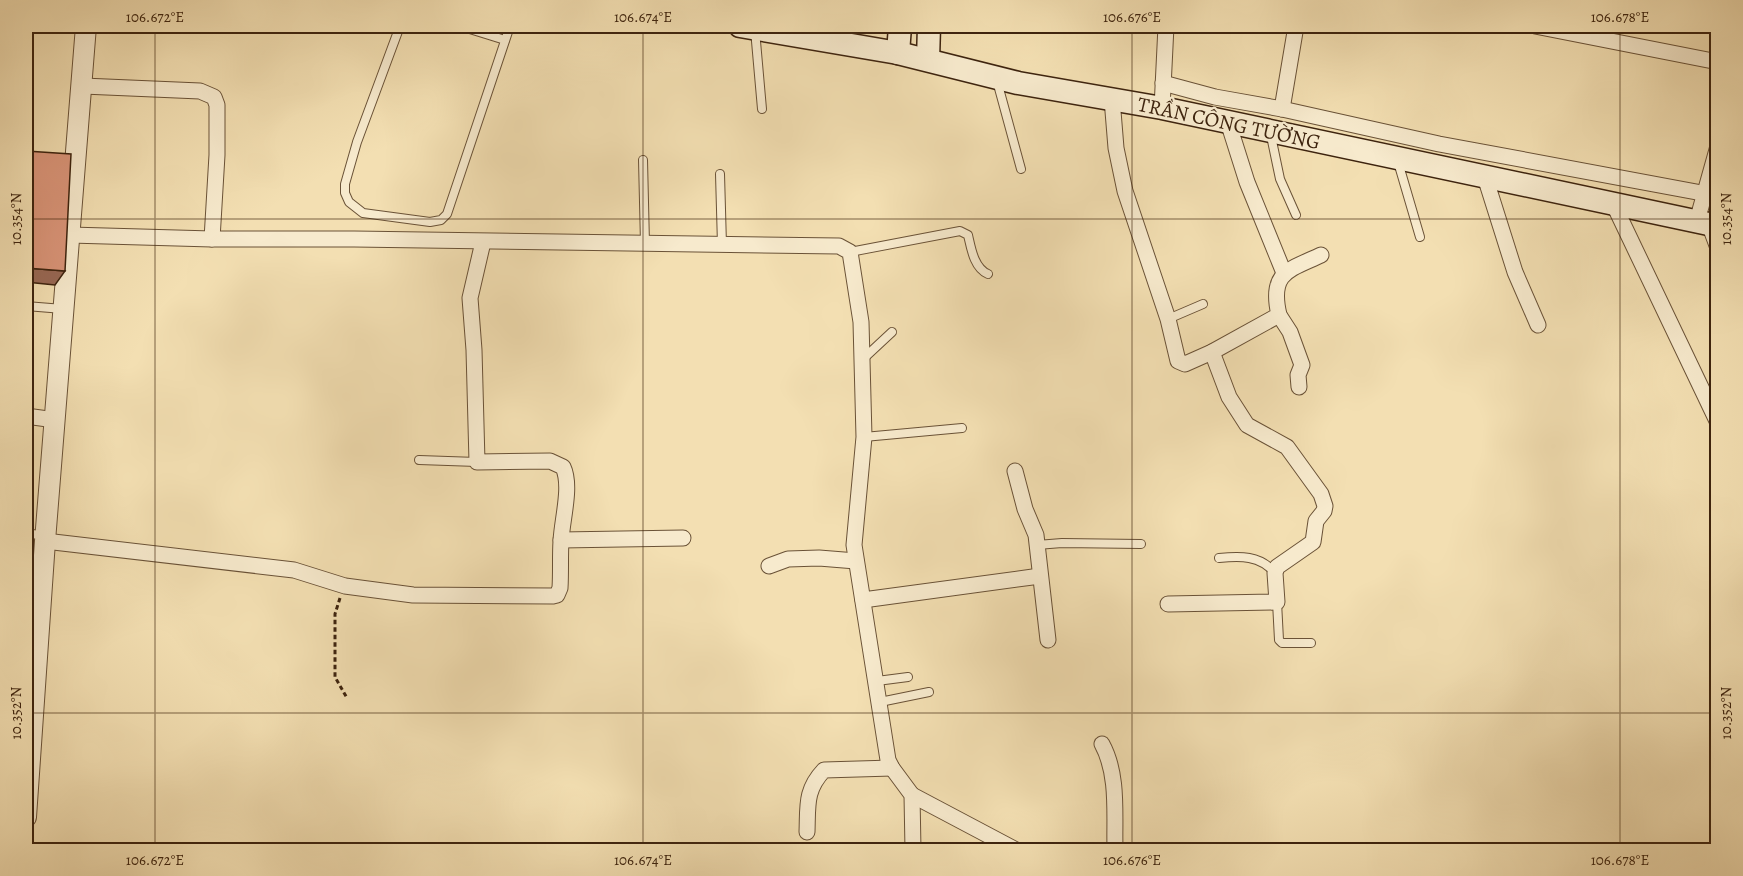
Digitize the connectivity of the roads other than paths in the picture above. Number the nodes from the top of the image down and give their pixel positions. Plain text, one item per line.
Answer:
1 (86, 26) edge
2 (400, 26) edge
3 (460, 26) edge
4 (510, 26) edge
5 (900, 26) edge
6 (929, 26) edge
7 (1166, 26) edge
8 (1296, 26) edge
9 (1535, 26) edge
10 (748, 27) edge
11 (786, 30) edge
12 (1594, 32) edge
13 (505, 40) junction
14 (898, 53) junction
15 (928, 60) junction
16 (1718, 62) edge
17 (996, 77) junction
18 (1163, 83) junction
19 (83, 86) junction
20 (1112, 99) junction
21 (1162, 108) junction
22 (762, 109) dead end
23 (1282, 109) junction
24 (1228, 122) junction
25 (1271, 131) junction
26 (1718, 146) edge
27 (56, 158) edge
28 (1397, 158) junction
29 (77, 159) junction
30 (643, 160) dead end
31 (1021, 169) dead end
32 (720, 174) dead end
33 (1485, 177) junction
34 (1712, 194) edge
35 (1613, 203) junction
36 (1296, 215) dead end
37 (68, 222) junction
38 (1708, 224) edge
39 (1420, 237) dead end
40 (212, 239) junction
41 (483, 242) junction
42 (645, 244) junction
43 (722, 245) junction
44 (1718, 248) edge
45 (850, 252) junction
46 (1321, 255) dead end
47 (1284, 273) junction
48 (988, 274) dead end
49 (1203, 304) dead end
50 (26, 306) edge
51 (64, 309) junction
52 (1279, 315) junction
53 (1168, 319) junction
54 (1538, 325) dead end
55 (892, 332) dead end
56 (1212, 352) junction
57 (862, 360) junction
58 (1299, 387) dead end
59 (26, 416) edge
60 (55, 420) junction
61 (1718, 423) edge
62 (962, 428) dead end
63 (864, 437) junction
64 (419, 460) dead end
65 (477, 462) junction
66 (1015, 471) dead end
67 (26, 533) edge
68 (683, 538) dead end
69 (45, 539) junction
70 (561, 540) junction
71 (1141, 544) dead end
72 (1037, 545) junction
73 (1219, 558) dead end
74 (856, 561) junction
75 (769, 566) dead end
76 (1275, 573) junction
77 (1040, 576) junction
78 (863, 600) junction
79 (1277, 602) junction
80 (1168, 604) dead end
81 (1048, 640) dead end
82 (1311, 643) dead end
83 (908, 677) dead end
84 (877, 681) junction
85 (929, 692) dead end
86 (880, 702) junction
87 (1102, 744) dead end
88 (892, 768) junction
89 (27, 775) edge
90 (912, 795) junction
91 (26, 817) edge
92 (807, 832) dead end
93 (1115, 847) edge
94 (913, 850) edge
95 (1016, 850) edge
96 (1101, 850) edge

1 - 19 street
2 - 13 lane
3 - 13 lane
4 - 13 lane
5 - 14 main road
6 - 15 main road
7 - 18 street
8 - 23 street
9 - 12 street
10 - 11 main road, TRẦN CÔNG TƯỜNG
10 - 22 lane
11 - 14 main road, TRẦN CÔNG TƯỜNG
12 - 16 street
14 - 15 main road, TRẦN CÔNG TƯỜNG
15 - 17 main road, TRẦN CÔNG TƯỜNG
17 - 20 main road, TRẦN CÔNG TƯỜNG
17 - 31 lane
18 - 21 street
18 - 23 street, TRẦN CÔNG TƯỜNG
19 - 29 street
19 - 40 street
20 - 21 main road, TRẦN CÔNG TƯỜNG
20 - 53 street
21 - 24 main road, TRẦN CÔNG TƯỜNG
23 - 34 street, TRẦN CÔNG TƯỜNG
24 - 25 main road, TRẦN CÔNG TƯỜNG
24 - 47 street
25 - 28 main road, TRẦN CÔNG TƯỜNG
25 - 36 lane
26 - 34 street
27 - 29 street
28 - 33 main road, TRẦN CÔNG TƯỜNG
28 - 39 lane
29 - 37 street
30 - 42 lane
32 - 43 lane
33 - 35 main road, TRẦN CÔNG TƯỜNG
33 - 54 street
34 - 38 street
35 - 38 main road, TRẦN CÔNG TƯỜNG
35 - 61 street
37 - 40 street
37 - 51 street
38 - 44 street
40 - 41 street
41 - 42 street
41 - 65 street
42 - 43 street
43 - 45 street
45 - 48 lane
45 - 57 street
46 - 47 street
47 - 52 street
49 - 53 lane
50 - 51 lane
51 - 60 street
52 - 56 street
52 - 58 street
53 - 56 street
55 - 57 lane
56 - 76 street
57 - 63 street
59 - 60 street
60 - 69 street
62 - 63 lane
63 - 74 street
64 - 65 lane
65 - 70 street
66 - 72 street
67 - 69 lane
68 - 70 street
69 - 70 street
69 - 89 street
71 - 72 lane
72 - 77 street
73 - 76 lane
74 - 75 street
74 - 78 street
76 - 79 street
77 - 78 street
77 - 81 street
78 - 84 street
79 - 80 street
79 - 82 lane
83 - 84 lane
84 - 86 street
85 - 86 lane
86 - 88 street
87 - 93 street
88 - 90 street
88 - 92 street
89 - 91 street
90 - 94 street
90 - 95 street
93 - 96 street

